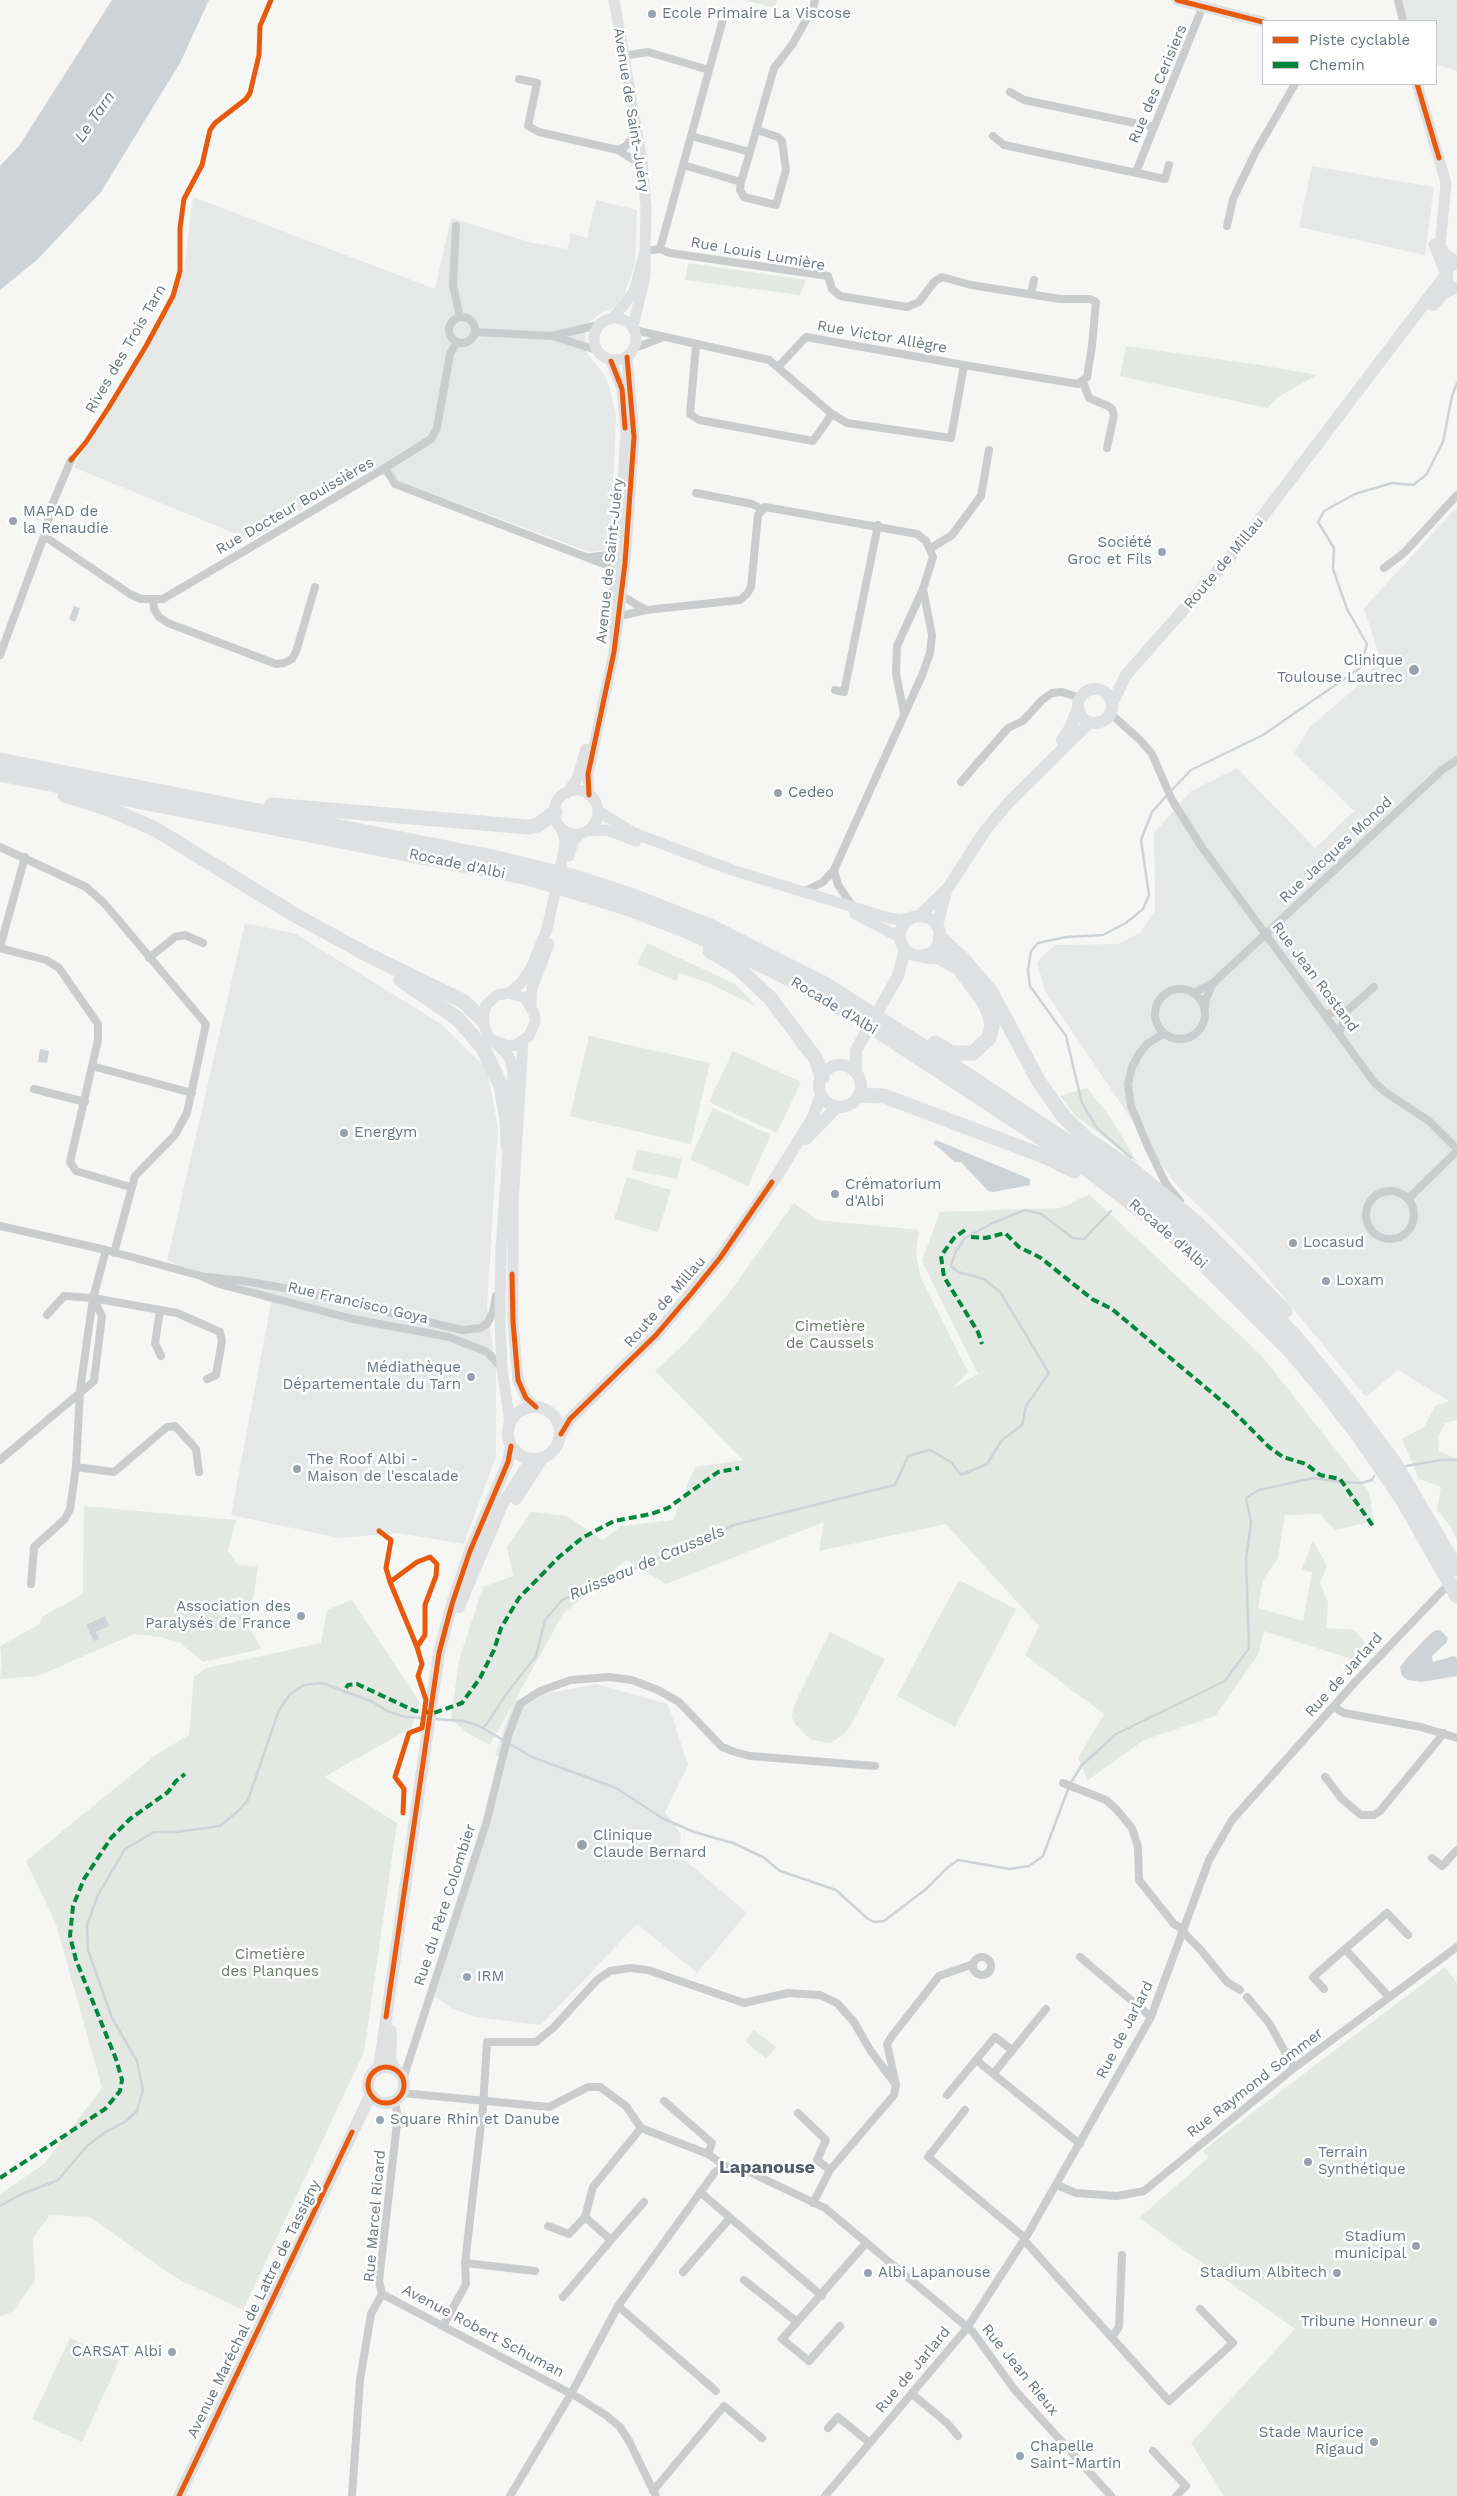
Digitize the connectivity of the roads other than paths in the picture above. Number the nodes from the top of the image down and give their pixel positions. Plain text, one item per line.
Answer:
1 (614, 0) edge
2 (815, 0) edge
3 (1177, 0) edge
4 (1398, 0) edge
5 (1203, 6) junction
6 (737, 16) dead end
7 (1403, 20) edge
8 (1262, 22) edge
9 (623, 56) junction
10 (709, 70) junction
11 (519, 79) dead end
12 (1294, 85) edge
13 (1417, 85) edge
14 (1010, 92) dead end
15 (1154, 127) junction
16 (757, 130) junction
17 (691, 136) junction
18 (994, 136) dead end
19 (638, 137) junction
20 (618, 150) junction
21 (750, 152) junction
22 (1439, 158) junction
23 (642, 161) junction
24 (683, 165) junction
25 (1169, 165) dead end
26 (1136, 172) junction
27 (741, 182) junction
28 (456, 226) dead end
29 (1227, 226) dead end
30 (660, 249) junction
31 (645, 251) junction
32 (1456, 261) edge
33 (1445, 274) junction
34 (1034, 280) dead end
35 (1455, 288) edge
36 (1031, 294) junction
37 (460, 317) junction
38 (613, 318) junction
39 (598, 325) junction
40 (633, 329) junction
41 (475, 332) junction
42 (552, 336) junction
43 (661, 338) junction
44 (456, 342) junction
45 (696, 346) junction
46 (596, 350) junction
47 (631, 353) junction
48 (611, 361) junction
49 (964, 365) junction
50 (778, 368) junction
51 (1083, 382) junction
52 (832, 414) junction
53 (1318, 446) junction
54 (1107, 448) dead end
55 (989, 450) dead end
56 (71, 460) dead end
57 (385, 468) junction
58 (696, 493) dead end
59 (1457, 496) edge
60 (762, 509) junction
61 (878, 525) junction
62 (44, 536) junction
63 (930, 548) junction
64 (618, 554) junction
65 (588, 557) junction
66 (617, 568) junction
67 (1384, 568) dead end
68 (315, 587) dead end
69 (923, 589) junction
70 (622, 596) junction
71 (153, 601) junction
72 (646, 610) junction
73 (620, 616) junction
74 (0, 655) edge
75 (1126, 675) junction
76 (1095, 689) junction
77 (834, 690) dead end
78 (1079, 703) junction
79 (1111, 708) junction
80 (904, 713) junction
81 (1090, 722) junction
82 (0, 760) edge
83 (1457, 760) edge
84 (1046, 763) junction
85 (0, 774) edge
86 (17, 777) junction
87 (961, 782) dead end
88 (567, 793) junction
89 (589, 795) junction
90 (220, 804) junction
91 (598, 811) junction
92 (555, 812) junction
93 (561, 828) junction
94 (583, 833) junction
95 (0, 847) edge
96 (567, 852) junction
97 (25, 857) junction
98 (834, 870) junction
99 (948, 888) junction
100 (805, 891) junction
101 (854, 907) junction
102 (627, 908) junction
103 (554, 912) junction
104 (293, 914) junction
105 (916, 916) junction
106 (938, 932) junction
107 (1266, 934) junction
108 (899, 937) junction
109 (203, 943) dead end
110 (0, 948) edge
111 (905, 950) junction
112 (922, 956) junction
113 (149, 958) junction
114 (898, 976) junction
115 (1213, 983) junction
116 (1374, 987) dead end
117 (510, 993) junction
118 (1193, 993) junction
119 (531, 1004) junction
120 (1205, 1010) junction
121 (1348, 1010) junction
122 (1325, 1014) junction
123 (482, 1019) junction
124 (886, 1022) junction
125 (1339, 1032) junction
126 (1164, 1033) junction
127 (492, 1040) junction
128 (523, 1041) junction
129 (857, 1048) junction
130 (840, 1065) junction
131 (92, 1066) junction
132 (856, 1072) junction
133 (822, 1077) junction
134 (34, 1089) dead end
135 (192, 1093) junction
136 (821, 1095) junction
137 (860, 1095) junction
138 (84, 1102) junction
139 (837, 1107) junction
140 (508, 1145) junction
141 (1457, 1150) edge
142 (776, 1177) junction
143 (130, 1187) junction
144 (1408, 1199) junction
145 (1130, 1201) junction
146 (1196, 1222) junction
147 (0, 1226) edge
148 (501, 1249) junction
149 (110, 1252) junction
150 (200, 1276) junction
151 (94, 1298) junction
152 (160, 1310) junction
153 (48, 1315) dead end
154 (666, 1322) junction
155 (161, 1356) dead end
156 (502, 1368) junction
157 (208, 1379) dead end
158 (80, 1391) junction
159 (536, 1407) junction
160 (554, 1415) junction
161 (510, 1423) junction
162 (561, 1434) junction
163 (511, 1446) junction
164 (0, 1460) edge
165 (536, 1460) junction
166 (1394, 1462) junction
167 (76, 1467) junction
168 (199, 1472) dead end
169 (1452, 1582) edge
170 (31, 1584) dead end
171 (432, 1701) junction
172 (1334, 1707) junction
173 (1444, 1733) junction
174 (1457, 1738) edge
175 (876, 1766) dead end
176 (1326, 1777) dead end
177 (1063, 1783) dead end
178 (1457, 1850) edge
179 (1432, 1858) dead end
180 (1183, 1931) junction
181 (1408, 1935) dead end
182 (1457, 1947) edge
183 (1345, 1949) junction
184 (1080, 1957) dead end
185 (396, 1961) junction
186 (973, 1964) dead end
187 (1324, 1989) dead end
188 (1240, 1990) dead end
189 (1247, 1997) dead end
190 (1389, 1997) junction
191 (1046, 2008) dead end
192 (1151, 2017) junction
193 (1012, 2050) junction
194 (976, 2060) junction
195 (379, 2068) junction
196 (1294, 2068) junction
197 (398, 2073) junction
198 (993, 2074) junction
199 (896, 2085) junction
200 (947, 2095) dead end
201 (387, 2098) junction
202 (664, 2101) dead end
203 (482, 2102) junction
204 (965, 2110) dead end
205 (798, 2113) dead end
206 (642, 2128) junction
207 (1080, 2144) junction
208 (708, 2154) junction
209 (724, 2166) junction
210 (830, 2170) junction
211 (1057, 2185) junction
212 (700, 2192) junction
213 (644, 2202) dead end
214 (812, 2203) junction
215 (585, 2217) junction
216 (730, 2218) junction
217 (548, 2226) dead end
218 (1024, 2239) junction
219 (611, 2240) junction
220 (866, 2243) junction
221 (1122, 2255) dead end
222 (465, 2263) junction
223 (535, 2271) dead end
224 (683, 2272) dead end
225 (744, 2280) dead end
226 (382, 2294) junction
227 (822, 2296) junction
228 (563, 2298) dead end
229 (618, 2306) junction
230 (1200, 2309) dead end
231 (797, 2322) junction
232 (443, 2326) junction
233 (840, 2326) dead end
234 (967, 2328) junction
235 (1112, 2337) junction
236 (716, 2391) dead end
237 (571, 2394) junction
238 (912, 2394) junction
239 (828, 2428) dead end
240 (958, 2436) dead end
241 (762, 2438) dead end
242 (870, 2444) junction
243 (1153, 2451) dead end
244 (654, 2493) edge
245 (178, 2496) edge
246 (352, 2496) edge
247 (510, 2496) edge
248 (825, 2496) edge
249 (1111, 2496) edge
250 (1176, 2496) edge

1 - 9 main road, Avenue de Saint-Juéry
2 - 16 street
3 - 5 main road
4 - 7 street
5 - 8 main road
5 - 15 street, Rue des Cerisiers
6 - 10 street
9 - 10 street
9 - 19 main road, Avenue de Saint-Juéry
10 - 17 street
11 - 20 street
12 - 29 street
13 - 22 main road
14 - 15 street
15 - 26 street, Rue des Cerisiers
16 - 21 street
16 - 27 street
17 - 21 street
17 - 24 street
18 - 26 street
19 - 20 street
19 - 23 main road, Avenue de Saint-Juéry
20 - 23 street
21 - 27 street
22 - 32 main road
22 - 33 main road
23 - 31 main road, Avenue de Saint-Juéry
24 - 27 street
24 - 30 street
25 - 26 street
28 - 37 street
30 - 31 street
30 - 36 street, Rue Louis Lumière
31 - 38 main road, Avenue de Saint-Juéry
31 - 40 main road, Avenue de Saint-Juéry
32 - 33 main road, Route de Millau
33 - 35 main road
33 - 53 main road, Route de Millau
34 - 36 street
35 - 53 main road, Route de Millau
36 - 51 street, Rue Louis Lumière
37 - 41 street
37 - 44 street
38 - 39 main road
38 - 40 main road
39 - 42 street
39 - 46 main road
40 - 43 street, Rue Victor Allègre
40 - 47 main road
41 - 42 street
41 - 44 street
42 - 46 street
43 - 45 street, Rue Victor Allègre
43 - 47 street
44 - 57 street
45 - 50 street, Rue Victor Allègre
45 - 52 street
46 - 48 main road
47 - 48 main road
47 - 70 main road, Avenue de Saint-Juéry
48 - 64 main road, Avenue de Saint-Juéry
49 - 50 street, Rue Victor Allègre
49 - 51 street, Rue Victor Allègre
49 - 52 street, Rue Victor Allègre
50 - 52 street, Rue Victor Allègre
51 - 54 street
53 - 75 main road, Route de Millau
55 - 63 street
56 - 62 street
57 - 65 street, Rue Docteur Bouissières
57 - 71 street, Rue Docteur Bouissières
58 - 60 street
59 - 67 street
60 - 61 street
60 - 72 street
61 - 63 street
61 - 77 street
62 - 71 street
62 - 74 street
63 - 69 street
64 - 65 street, Rue Docteur Bouissières
64 - 66 main road, Avenue de Saint-Juéry
65 - 66 street, Rue Docteur Bouissières
66 - 88 main road, Avenue de Saint-Juéry
68 - 71 street
69 - 80 street
69 - 80 street
70 - 72 street
70 - 73 main road, Avenue de Saint-Juéry
72 - 73 street
73 - 89 main road, Avenue de Saint-Juéry
75 - 76 main road, Route de Millau
75 - 79 main road, Route de Millau
76 - 78 main road
76 - 79 main road
78 - 81 main road
78 - 84 main road
78 - 87 street
79 - 81 main road
79 - 107 street, Rue Jean Rostand
80 - 98 street
81 - 84 main road
82 - 90 highway, Rocade d'Albi
83 - 107 street, Rue Jacques Monod
84 - 99 main road
85 - 86 highway, Rocade d'Albi
86 - 102 highway, Rocade d'Albi
86 - 104 highway
88 - 89 main road
88 - 92 main road
89 - 91 main road
90 - 92 highway
90 - 124 highway, Rocade d'Albi
91 - 94 main road
91 - 100 main road
92 - 93 main road
93 - 94 main road
93 - 96 main road
94 - 96 main road
94 - 108 main road
95 - 97 street
96 - 103 main road
97 - 110 street
97 - 113 street
98 - 100 street
98 - 101 street
99 - 105 main road
99 - 106 main road
100 - 101 main road
101 - 105 main road
102 - 133 highway
102 - 145 highway, Rocade d'Albi
103 - 117 main road
103 - 119 main road
104 - 123 highway
104 - 140 highway
105 - 106 main road
105 - 108 main road
106 - 112 main road
106 - 146 highway
107 - 115 street, Rue Jacques Monod
107 - 122 street, Rue Jean Rostand
108 - 111 main road
109 - 113 street
110 - 131 street
111 - 112 main road
111 - 114 main road
112 - 114 main road
112 - 124 highway
113 - 135 street
114 - 129 main road
115 - 118 street
115 - 120 street
116 - 121 street
117 - 119 main road
117 - 123 main road
118 - 120 street
118 - 126 street
119 - 128 main road
120 - 126 street
121 - 122 street
121 - 125 street
122 - 125 street, Rue Jean Rostand
123 - 127 main road
124 - 166 highway, Rocade d'Albi
125 - 141 street, Rue Jean Rostand
126 - 146 street
127 - 128 main road
127 - 140 main road
128 - 159 main road
129 - 130 main road
129 - 132 main road
130 - 132 main road
130 - 133 main road
131 - 135 street
131 - 138 street
132 - 137 main road
133 - 136 main road
134 - 138 street
135 - 143 street
136 - 139 main road
136 - 142 main road, Route de Millau
137 - 139 main road
137 - 145 highway
138 - 143 street
139 - 142 main road, Route de Millau
140 - 148 main road
141 - 144 street
142 - 154 main road, Route de Millau
143 - 149 street
144 - 144 street
145 - 169 highway, Rocade d'Albi
146 - 166 highway
147 - 149 street, Rue Francisco Goya
148 - 150 street, Rue Francisco Goya
148 - 156 main road
149 - 150 street, Rue Francisco Goya
149 - 151 street
150 - 156 street, Rue Francisco Goya
151 - 152 street
151 - 153 street
151 - 158 street
151 - 158 street
152 - 155 street
152 - 157 street
154 - 160 main road, Route de Millau
154 - 162 main road, Route de Millau
156 - 161 main road
158 - 164 street
158 - 167 street
159 - 160 main road
159 - 161 main road
160 - 162 main road
161 - 163 main road
162 - 165 main road
163 - 165 main road
163 - 171 main road
165 - 171 main road
166 - 169 highway, Rocade d'Albi
167 - 168 street
167 - 170 street
169 - 172 street, Rue de Jarlard
171 - 185 main road
172 - 173 street
172 - 180 street, Rue de Jarlard
173 - 174 street
173 - 176 street
175 - 197 street, Rue du Père Colombier
177 - 180 street
178 - 179 street
180 - 188 street
180 - 192 street, Rue de Jarlard
181 - 183 street
182 - 190 street, Rue Raymond Sommer
183 - 187 street
183 - 190 street
184 - 192 street
185 - 195 main road
185 - 197 main road
186 - 199 street
189 - 196 street
190 - 196 street, Rue Raymond Sommer
191 - 193 street
192 - 207 street, Rue de Jarlard
193 - 194 street
193 - 198 street
194 - 198 street
194 - 200 street
195 - 197 main road
195 - 201 main road
196 - 211 street, Rue Raymond Sommer
197 - 201 main road
198 - 207 street
199 - 203 street
199 - 210 street
201 - 203 street
201 - 226 street, Rue Marcel Ricard
201 - 245 main road, Avenue Maréchal de Lattre de Tassigny
202 - 208 street
203 - 206 street
203 - 222 street
204 - 218 street
205 - 210 street
206 - 208 street
206 - 215 street
207 - 211 street, Rue de Jarlard
208 - 209 street
209 - 212 street
209 - 214 street, Rue Jean Rieux
210 - 214 street
211 - 218 street, Rue de Jarlard
212 - 216 street
212 - 229 street
213 - 219 street
214 - 220 street, Rue Jean Rieux
215 - 217 street
215 - 219 street
216 - 224 street
216 - 227 street
218 - 234 street, Rue de Jarlard
218 - 235 street
219 - 228 street
220 - 227 street
220 - 234 street, Rue Jean Rieux
221 - 235 street
222 - 223 street
222 - 232 street
225 - 231 street
226 - 232 street, Avenue Robert Schuman
226 - 246 street, Rue Marcel Ricard
227 - 231 street
229 - 236 street
229 - 237 street
230 - 235 street
231 - 233 street
232 - 237 street, Avenue Robert Schuman
234 - 238 street, Rue de Jarlard
234 - 249 street, Rue Jean Rieux
237 - 244 street, Avenue Robert Schuman
237 - 247 street
238 - 240 street
238 - 242 street, Rue de Jarlard
239 - 242 street
241 - 244 street
242 - 248 street, Rue de Jarlard
243 - 250 street

